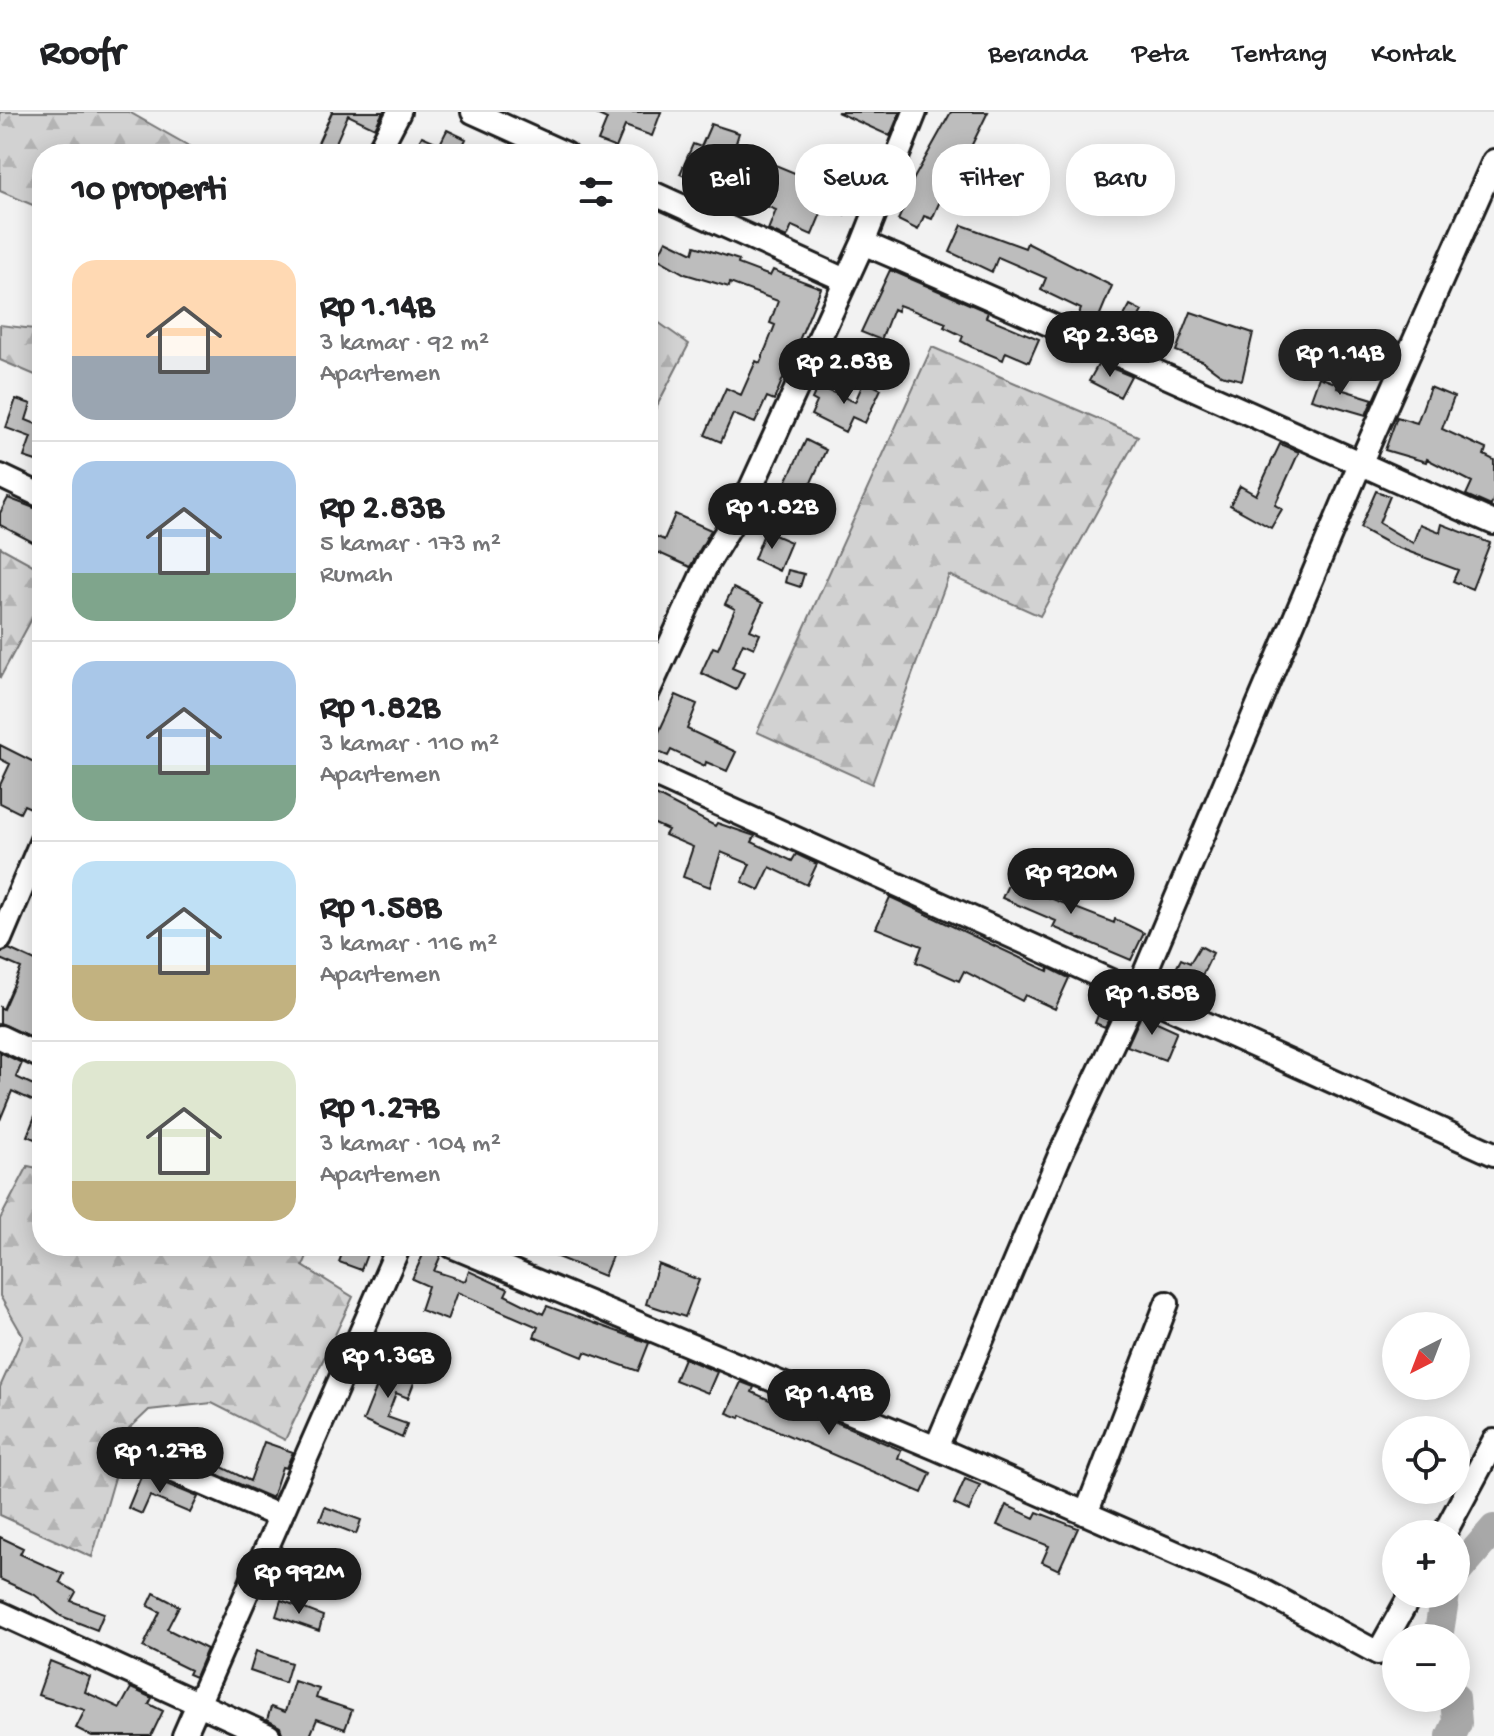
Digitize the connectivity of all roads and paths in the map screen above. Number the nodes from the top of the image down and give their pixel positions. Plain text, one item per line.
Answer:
1 (399, 112) edge
2 (473, 112) edge
3 (915, 112) edge
4 (382, 144) edge
5 (544, 144) edge
6 (1494, 161) edge
7 (658, 196) edge
8 (863, 243) junction
9 (845, 280) junction
10 (1360, 464) junction
11 (0, 476) edge
12 (32, 491) edge
13 (1494, 523) edge
14 (658, 670) edge
15 (658, 777) edge
16 (32, 864) edge
17 (0, 939) edge
18 (1136, 994) junction
19 (0, 1037) edge
20 (32, 1052) edge
21 (1494, 1154) edge
22 (395, 1256) edge
23 (476, 1256) edge
24 (1167, 1303) dead end
25 (1494, 1441) edge
26 (936, 1448) junction
27 (146, 1459) dead end
28 (1086, 1514) junction
29 (279, 1516) junction
30 (1452, 1520) edge
31 (1403, 1608) edge
32 (0, 1613) edge
33 (198, 1705) junction
34 (184, 1736) edge
35 (269, 1736) edge

1 - 4 street
2 - 5 street
3 - 8 street
6 - 10 street
7 - 9 street
8 - 9 street
8 - 10 street
9 - 14 street
10 - 13 street
10 - 18 street
11 - 12 street
15 - 18 street
16 - 17 street
18 - 21 street
18 - 26 street
19 - 20 street
22 - 29 street
23 - 26 street
24 - 28 street
25 - 30 street
26 - 28 street
27 - 29 street
28 - 31 street
29 - 33 street
32 - 33 street
33 - 34 street
33 - 35 street

